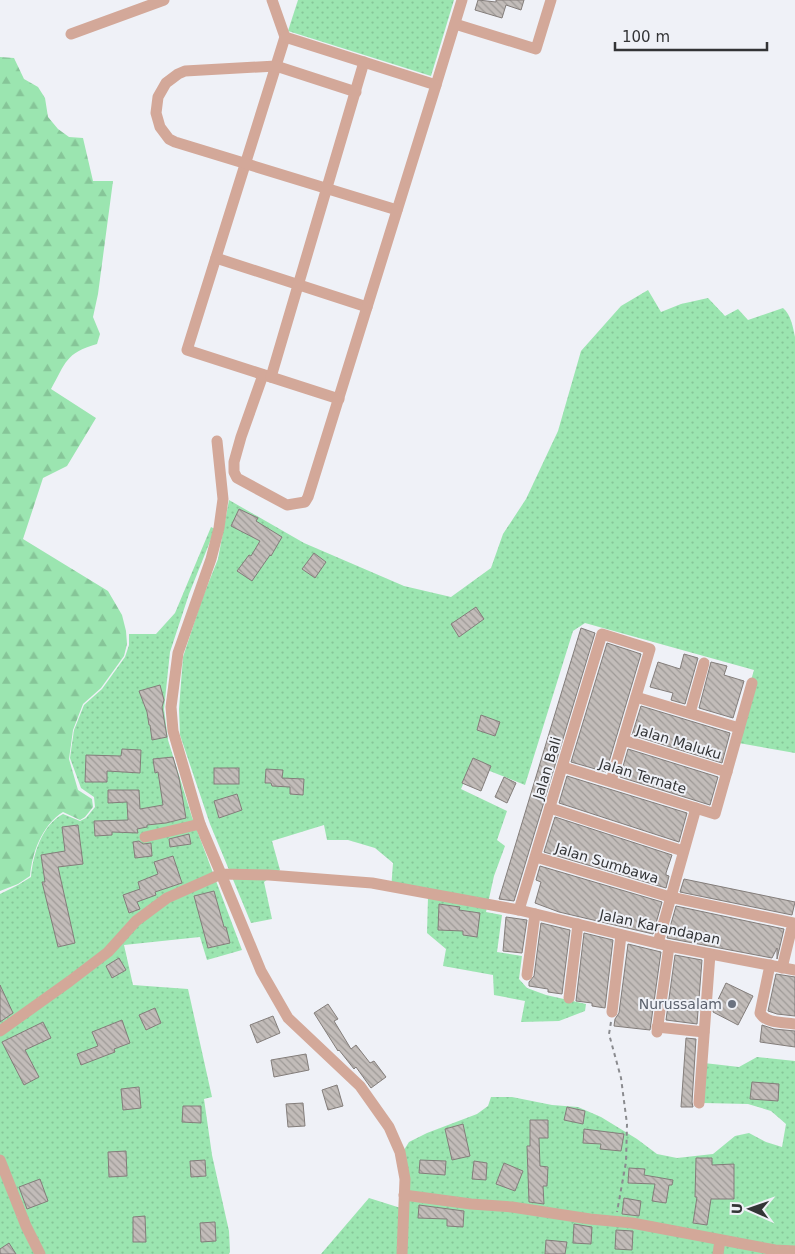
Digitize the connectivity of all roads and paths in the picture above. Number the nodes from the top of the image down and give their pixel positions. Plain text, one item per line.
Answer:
1 (164, 0) edge
2 (272, 0) edge
3 (462, 0) edge
4 (551, 0) edge
5 (455, 24) junction
6 (71, 34) dead end
7 (285, 37) junction
8 (364, 62) junction
9 (276, 66) junction
10 (436, 85) junction
11 (356, 92) junction
12 (245, 164) junction
13 (327, 189) junction
14 (397, 210) junction
15 (216, 258) junction
16 (298, 284) junction
17 (367, 307) junction
18 (267, 376) junction
19 (339, 399) junction
20 (217, 441) dead end
21 (704, 663) dead end
22 (752, 683) dead end
23 (636, 697) junction
24 (690, 713) junction
25 (739, 728) junction
26 (623, 740) junction
27 (562, 767) junction
28 (727, 772) junction
29 (610, 781) junction
30 (550, 808) junction
31 (696, 808) junction
32 (200, 824) junction
33 (145, 838) dead end
34 (683, 851) junction
35 (536, 857) junction
36 (221, 874) junction
37 (670, 897) junction
38 (519, 910) junction
39 (535, 914) junction
40 (578, 924) junction
41 (621, 935) junction
42 (663, 945) junction
43 (710, 954) junction
44 (770, 966) junction
45 (782, 968) junction
46 (795, 970) edge
47 (526, 975) dead end
48 (569, 998) dead end
49 (612, 1012) joint
50 (795, 1024) edge
51 (0, 1031) edge
52 (704, 1032) junction
53 (699, 1103) dead end
54 (0, 1160) edge
55 (404, 1195) junction
56 (615, 1221) junction
57 (720, 1240) junction
58 (795, 1251) edge
59 (40, 1254) edge
60 (402, 1254) edge
61 (718, 1254) edge

1 - 6 street
2 - 7 street
3 - 5 street
4 - 5 street
5 - 10 street
7 - 8 street
7 - 9 street
8 - 10 street
8 - 11 street
9 - 11 street
9 - 12 street
9 - 12 street
10 - 14 street
11 - 13 street
12 - 13 street
12 - 15 street
13 - 14 street
13 - 16 street
14 - 17 street
15 - 16 street
15 - 18 street
16 - 17 street
16 - 18 street
17 - 19 street
18 - 19 street
18 - 19 street
20 - 32 street
21 - 24 street
22 - 25 street
23 - 24 street
23 - 26 street
23 - 27 street, Jalan Bali
24 - 25 street
25 - 28 street
26 - 28 street, Jalan Maluku
26 - 29 street
27 - 29 street, Jalan Ternate
27 - 30 street, Jalan Bali
28 - 31 street, Jalan Ternate
29 - 31 street, Jalan Ternate
30 - 34 street
30 - 35 street, Jalan Bali
31 - 34 street
32 - 33 street
32 - 36 street
34 - 37 street
35 - 37 street, Jalan Sumbawa
35 - 38 street, Jalan Bali
36 - 38 street, Jalan Karandapan
36 - 51 street
36 - 55 street
37 - 42 street
37 - 45 street, Jalan Sumbawa
38 - 39 street, Jalan Karandapan
39 - 40 street, Jalan Karandapan
39 - 47 street
40 - 41 street, Jalan Karandapan
40 - 48 street
41 - 42 street, Jalan Karandapan
41 - 49 street
42 - 43 street, Jalan Karandapan
42 - 52 street
43 - 44 street, Jalan Karandapan
43 - 52 street
44 - 45 street, Jalan Karandapan
44 - 50 street
45 - 46 street, Jalan Karandapan
49 - 56 path
52 - 53 street
54 - 59 street
55 - 56 street
55 - 60 street
56 - 57 street
57 - 58 street
57 - 61 street

